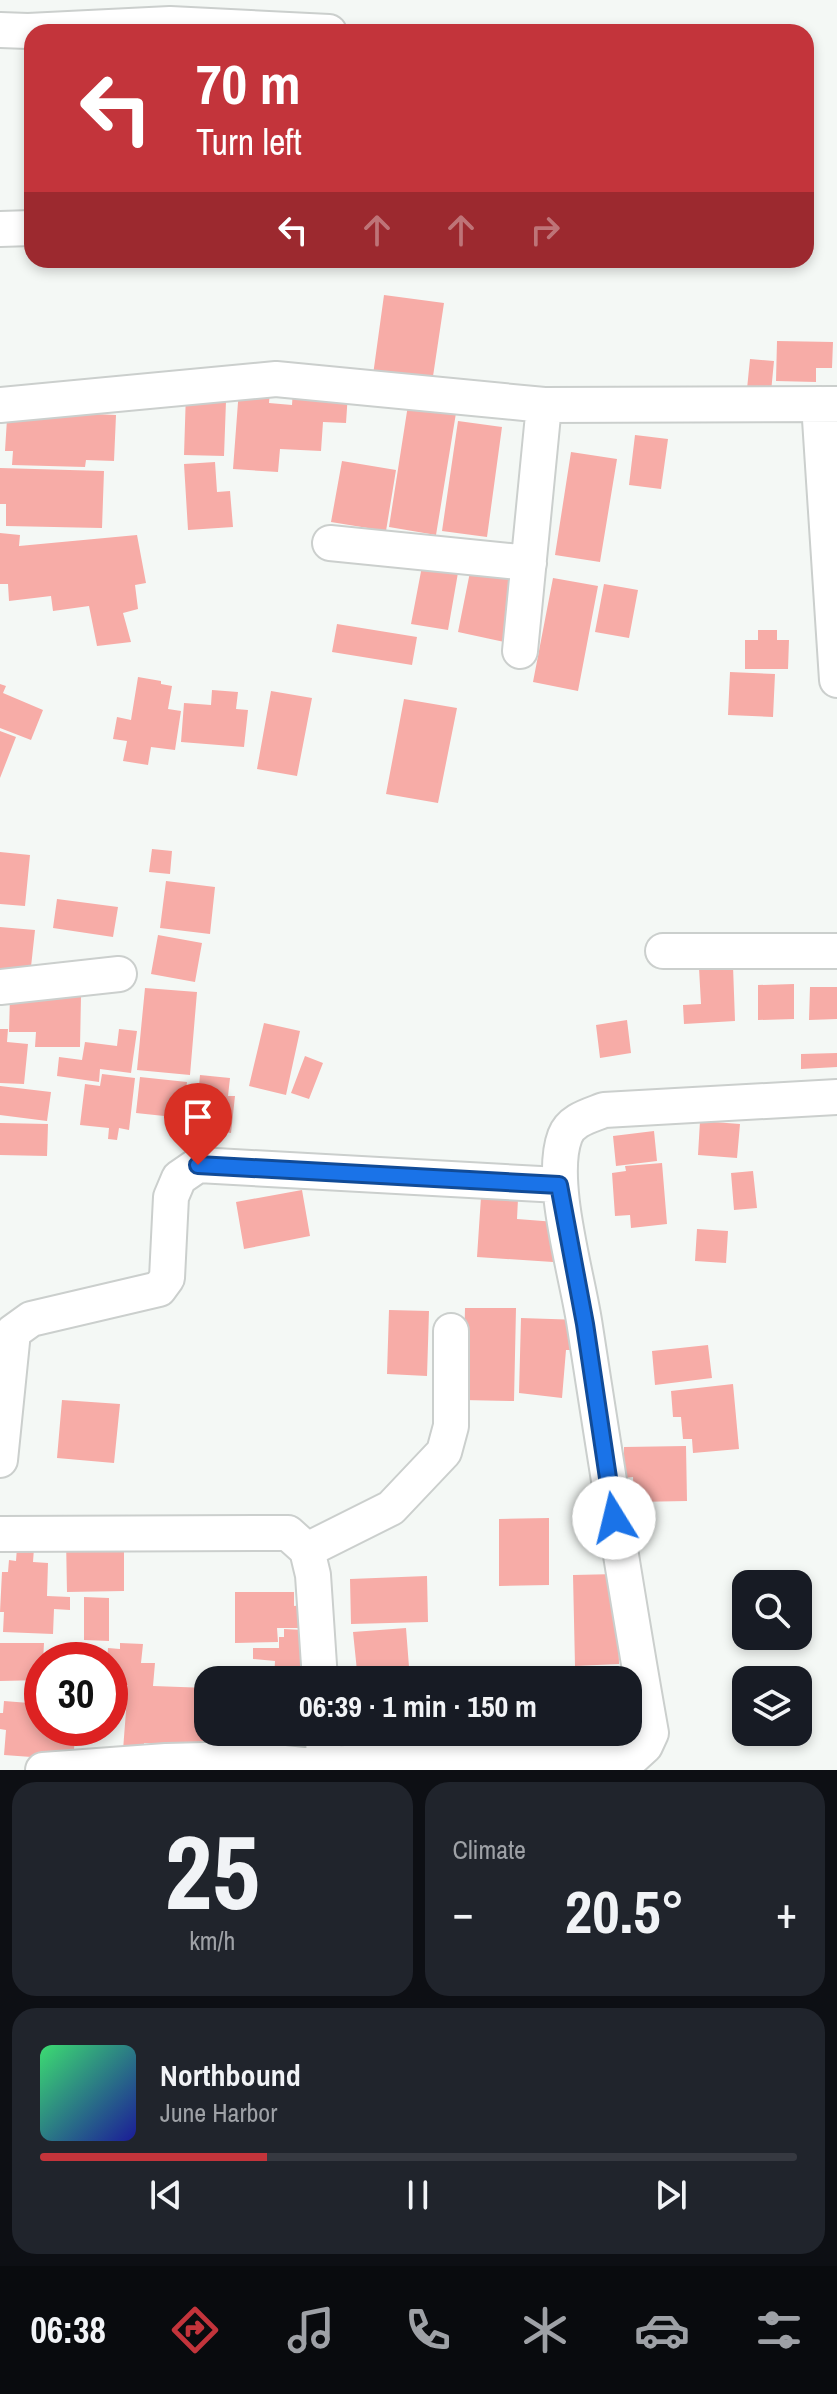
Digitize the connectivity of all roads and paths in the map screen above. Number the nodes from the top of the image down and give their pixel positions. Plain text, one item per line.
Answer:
1 (0, 30) edge
2 (24, 31) edge
3 (24, 228) edge
4 (0, 229) edge
5 (828, 404) edge
6 (0, 405) edge
7 (544, 405) junction
8 (330, 543) dead end
9 (529, 563) junction
10 (520, 651) dead end
11 (837, 680) edge
12 (663, 951) dead end
13 (837, 951) edge
14 (119, 974) dead end
15 (0, 987) edge
16 (837, 1097) edge
17 (559, 1185) junction
18 (451, 1331) dead end
19 (0, 1460) edge
20 (0, 1534) edge
21 (307, 1550) junction
22 (319, 1666) edge
23 (324, 1755) edge
24 (43, 1770) edge

1 - 2 street
3 - 4 street
5 - 7 street
5 - 11 street
6 - 7 street
7 - 9 street
8 - 9 street
9 - 10 street
12 - 13 street
14 - 15 street
16 - 17 street
17 - 19 street
17 - 23 street
18 - 21 street
20 - 21 street
21 - 22 street
23 - 24 street

